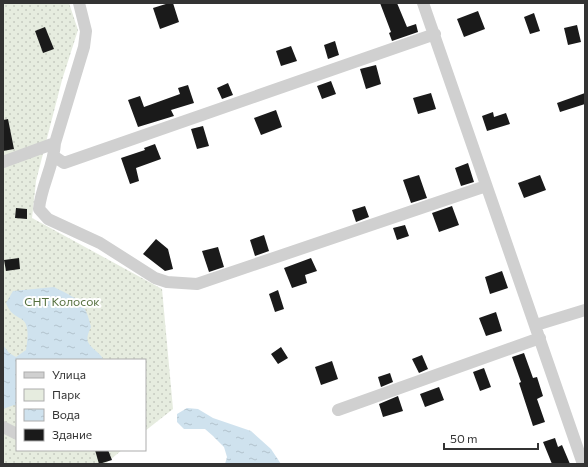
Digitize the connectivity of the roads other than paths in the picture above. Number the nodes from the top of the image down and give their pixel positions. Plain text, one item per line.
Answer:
1 (79, 3) edge
2 (423, 3) edge
3 (435, 34) junction
4 (55, 143) junction
5 (54, 157) junction
6 (3, 162) edge
7 (486, 186) junction
8 (585, 310) edge
9 (536, 325) junction
10 (540, 338) junction
11 (338, 410) dead end
12 (3, 427) edge
13 (16, 434) edge
14 (583, 464) edge

1 - 4 street
2 - 3 street
3 - 5 street
3 - 7 street
4 - 5 street
4 - 6 street
5 - 7 street
7 - 9 street
8 - 9 street
9 - 10 street
10 - 11 street
10 - 14 street
12 - 13 street

